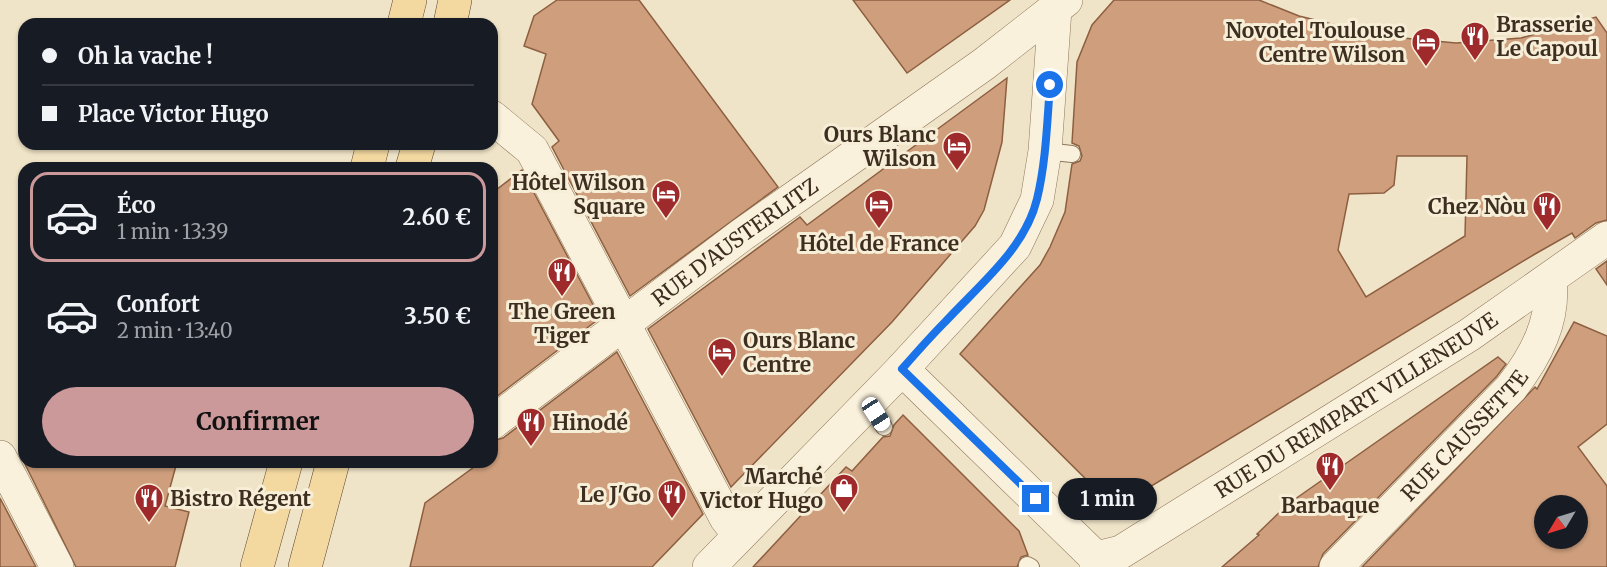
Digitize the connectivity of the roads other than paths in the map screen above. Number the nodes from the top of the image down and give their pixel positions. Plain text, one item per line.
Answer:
1 (410, 0) edge
2 (455, 0) edge
3 (1061, 4) edge
4 (406, 18) edge
5 (451, 18) edge
6 (498, 122) edge
7 (1607, 238) edge
8 (1550, 279) junction
9 (625, 325) junction
10 (902, 369) junction
11 (498, 419) edge
12 (0, 457) edge
13 (284, 468) edge
14 (331, 468) edge
15 (739, 535) junction
16 (1096, 563) edge
17 (57, 567) edge
18 (257, 567) edge
19 (305, 567) edge
20 (709, 567) edge
21 (1336, 567) edge

1 - 4 main road
2 - 5 main road
3 - 9 street, RUE D'AUSTERLITZ
3 - 10 street
6 - 9 street
7 - 8 street, RUE DU REMPART VILLENEUVE
8 - 16 street, RUE DU REMPART VILLENEUVE
8 - 21 street, RUE CAUSSETTE
9 - 11 street, RUE D'AUSTERLITZ
9 - 15 street
10 - 15 street
10 - 16 street
12 - 17 street
13 - 18 main road
14 - 19 main road
15 - 20 street

